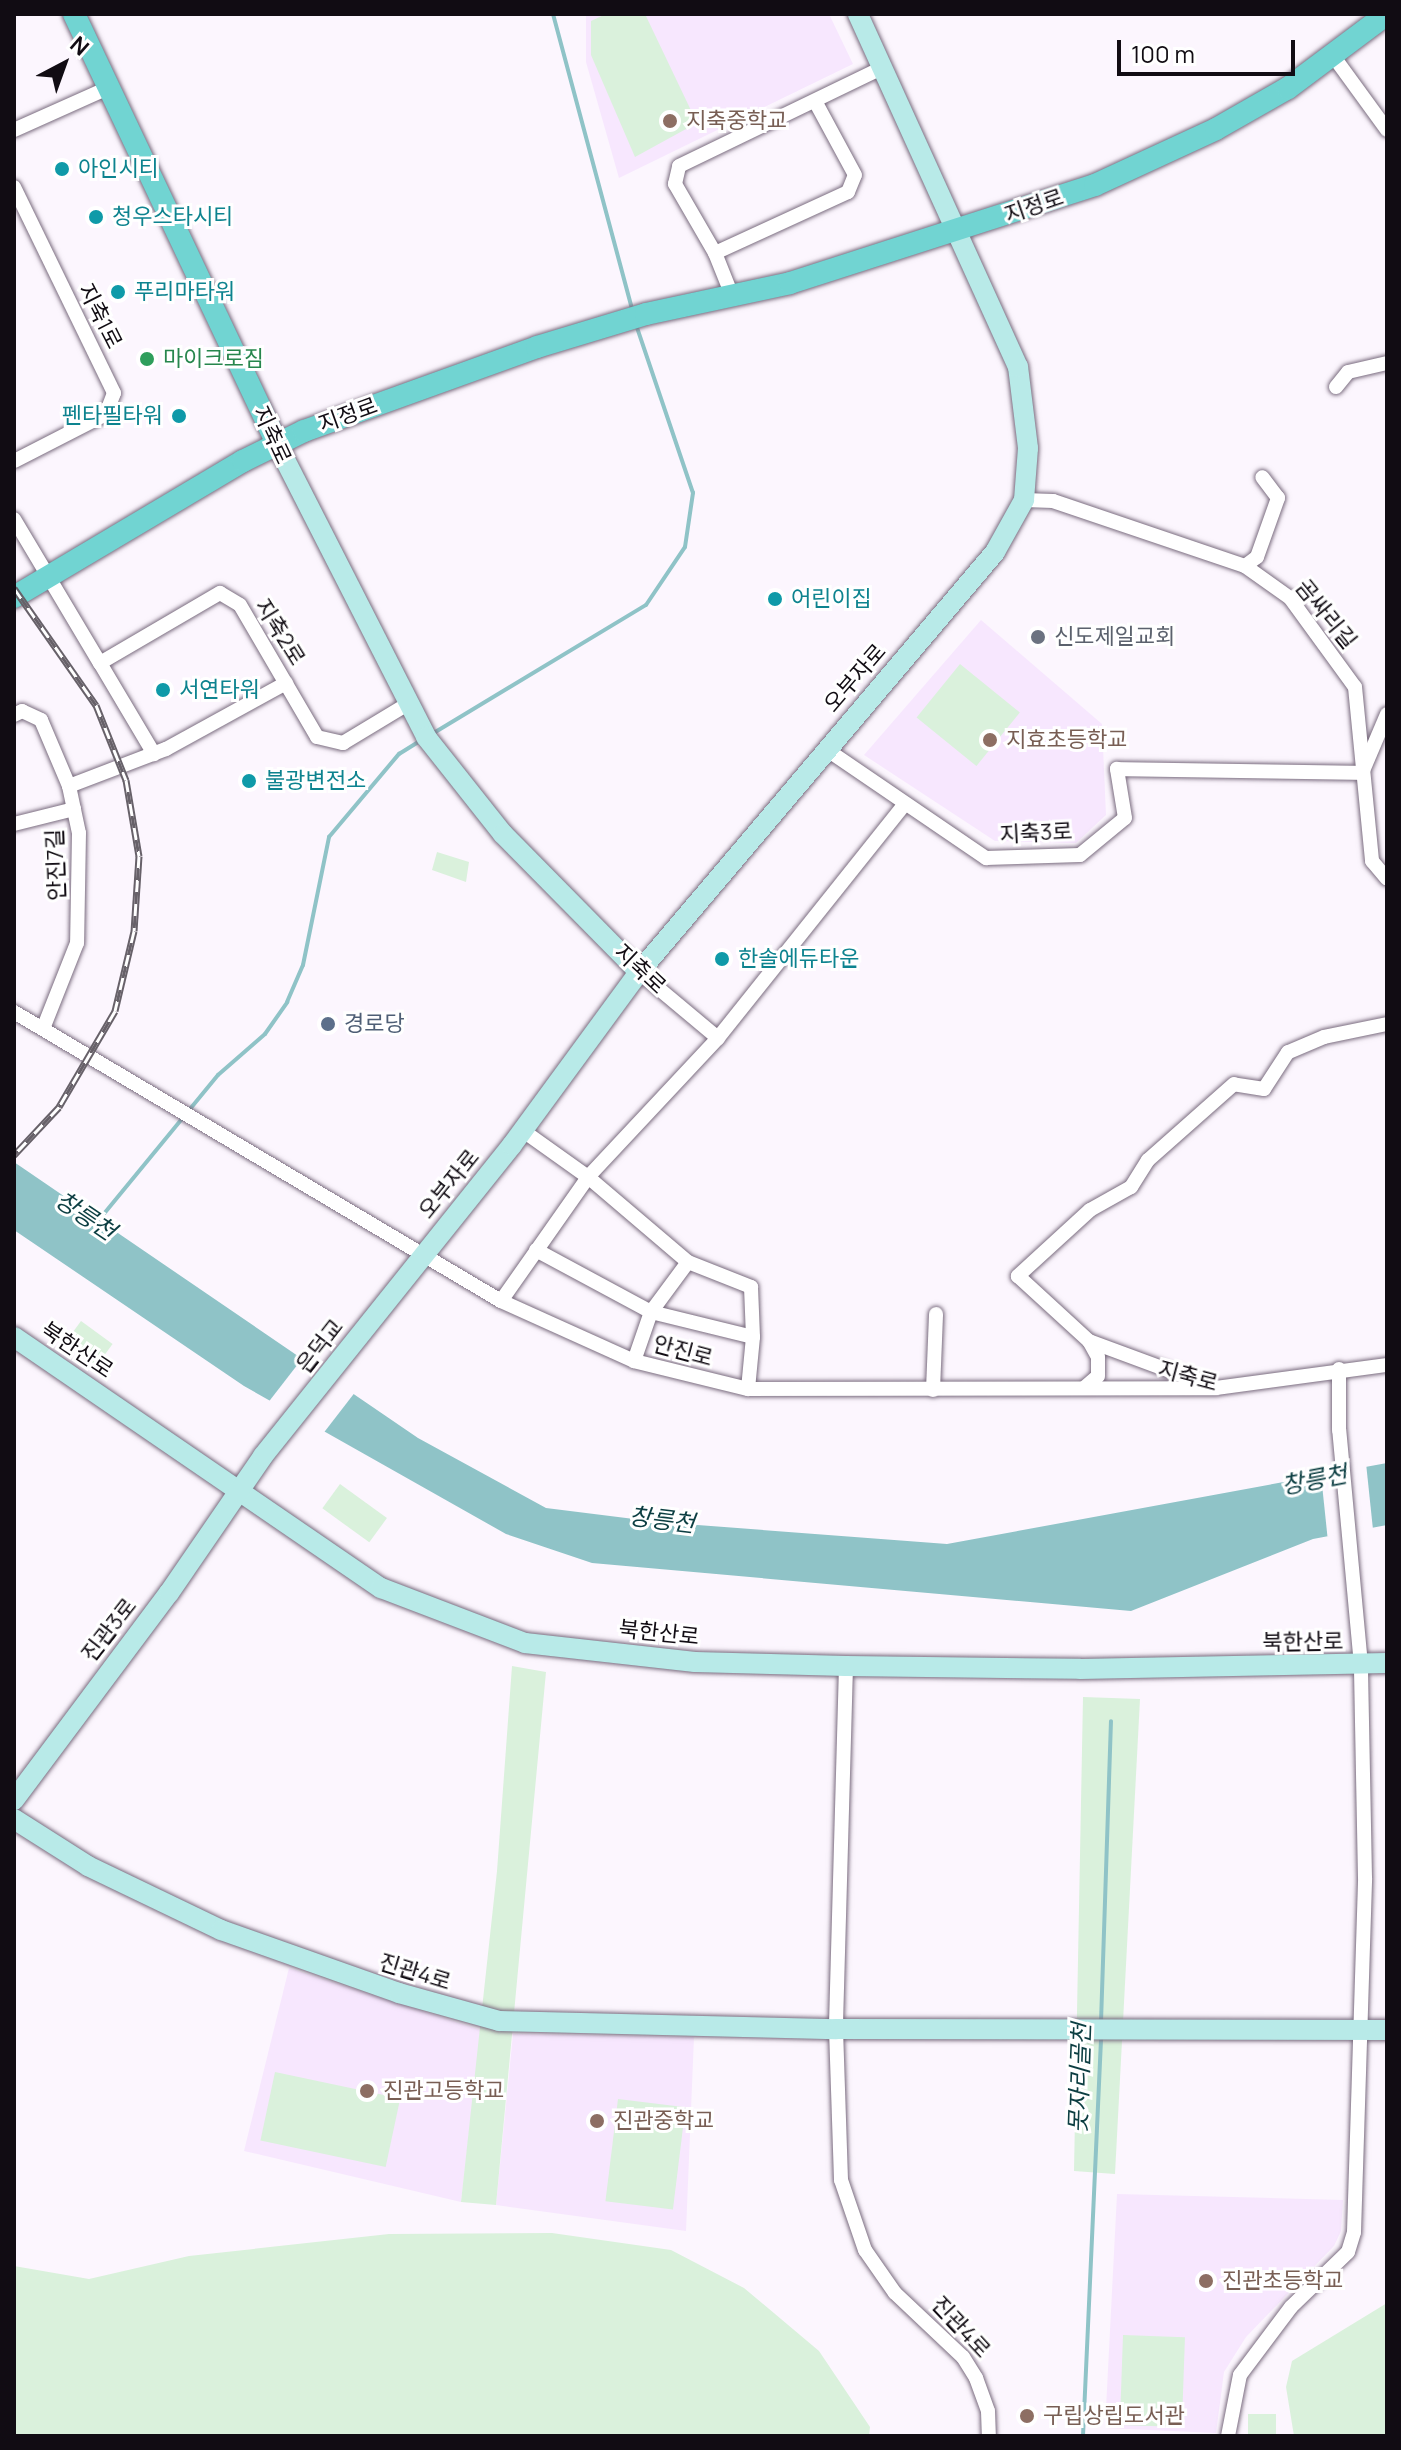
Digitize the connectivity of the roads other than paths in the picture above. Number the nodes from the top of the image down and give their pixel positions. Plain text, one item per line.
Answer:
1 (74, 14) edge
2 (858, 14) edge
3 (1387, 14) edge
4 (1334, 57) junction
5 (884, 67) junction
6 (110, 87) junction
7 (815, 101) junction
8 (14, 130) edge
9 (1387, 130) edge
10 (14, 187) edge
11 (955, 234) junction
12 (715, 253) junction
13 (733, 298) junction
14 (1387, 363) edge
15 (1336, 387) dead end
16 (277, 444) junction
17 (14, 461) edge
18 (1262, 477) dead end
19 (1024, 500) junction
20 (14, 519) edge
21 (1245, 566) junction
22 (51, 576) junction
23 (14, 597) edge
24 (100, 663) junction
25 (286, 683) junction
26 (18, 713) edge
27 (411, 713) junction
28 (1387, 714) edge
29 (826, 749) junction
30 (154, 754) junction
31 (1362, 773) junction
32 (69, 786) junction
33 (904, 805) junction
34 (74, 809) junction
35 (14, 824) edge
36 (1387, 879) edge
37 (639, 972) junction
38 (14, 1012) edge
39 (1387, 1024) edge
40 (43, 1029) junction
41 (718, 1038) junction
42 (522, 1130) junction
43 (588, 1177) junction
44 (536, 1250) junction
45 (423, 1255) junction
46 (688, 1262) junction
47 (391, 1293) joint
48 (501, 1301) junction
49 (651, 1312) junction
50 (936, 1314) dead end
51 (14, 1337) edge
52 (753, 1337) junction
53 (1089, 1341) junction
54 (634, 1361) junction
55 (1387, 1365) edge
56 (1339, 1369) junction
57 (1084, 1388) junction
58 (1216, 1388) junction
59 (748, 1389) junction
60 (933, 1390) junction
61 (239, 1487) junction
62 (1387, 1663) edge
63 (1361, 1665) junction
64 (846, 1666) junction
65 (14, 1800) edge
66 (14, 1819) edge
67 (836, 2029) junction
68 (1387, 2030) edge
69 (1359, 2032) junction
70 (989, 2436) edge
71 (1228, 2436) edge

1 - 6 main road, 지축로
2 - 5 main road, 오부자로
3 - 4 main road, 지정로
4 - 9 street
4 - 11 main road, 지정로
5 - 7 street
5 - 11 main road, 오부자로
6 - 8 street
6 - 16 main road, 지축로
7 - 12 street
7 - 12 street
10 - 17 street, 지축1로
11 - 13 main road, 지정로
11 - 19 main road, 오부자로
12 - 13 street
13 - 16 main road, 지정로
14 - 15 street
16 - 22 main road, 지정로
16 - 27 main road, 지축로
18 - 21 street
19 - 21 street, 곰싸리길
19 - 29 main road, 오부자로
20 - 22 street
21 - 31 street, 곰싸리길
22 - 23 main road, 지정로
22 - 24 street
24 - 25 street, 지축2로
24 - 30 street
25 - 27 street, 지축2로
25 - 30 street
26 - 32 street, 안진7길
27 - 37 main road, 지축로
28 - 31 street
29 - 33 street, 지축3로
29 - 37 main road, 오부자로
30 - 32 street
31 - 33 street, 지축3로
31 - 36 street, 곰싸리길
32 - 34 street, 안진7길
33 - 41 street
34 - 35 street
34 - 40 street, 안진7길
37 - 41 street, 지축로
37 - 42 main road, 오부자로
38 - 40 street
39 - 53 street, 지축로
40 - 45 street, 안진로
41 - 43 street
42 - 43 street
42 - 45 main road, 오부자로
43 - 44 street
43 - 46 street
44 - 48 street
44 - 49 street
45 - 47 main road, 오부자로
45 - 48 street, 안진로
46 - 49 street
46 - 52 street
47 - 61 main road, 은덕교
48 - 54 street, 안진로
49 - 52 street
49 - 54 street
50 - 60 street
51 - 61 main road, 북한산로
52 - 59 street
53 - 57 street
53 - 58 street, 지축로
54 - 59 street, 안진로
55 - 56 street, 지축로
56 - 58 street, 지축로
56 - 63 street
57 - 58 street, 안진로
57 - 60 street, 안진로
59 - 60 street, 안진로
61 - 64 main road, 북한산로
61 - 65 main road, 진관3로
62 - 63 main road, 북한산로
63 - 64 main road, 북한산로
63 - 69 street
64 - 67 street
66 - 67 main road, 진관4로
67 - 69 main road, 진관4로
67 - 70 street, 진관4로
68 - 69 main road
69 - 71 street

